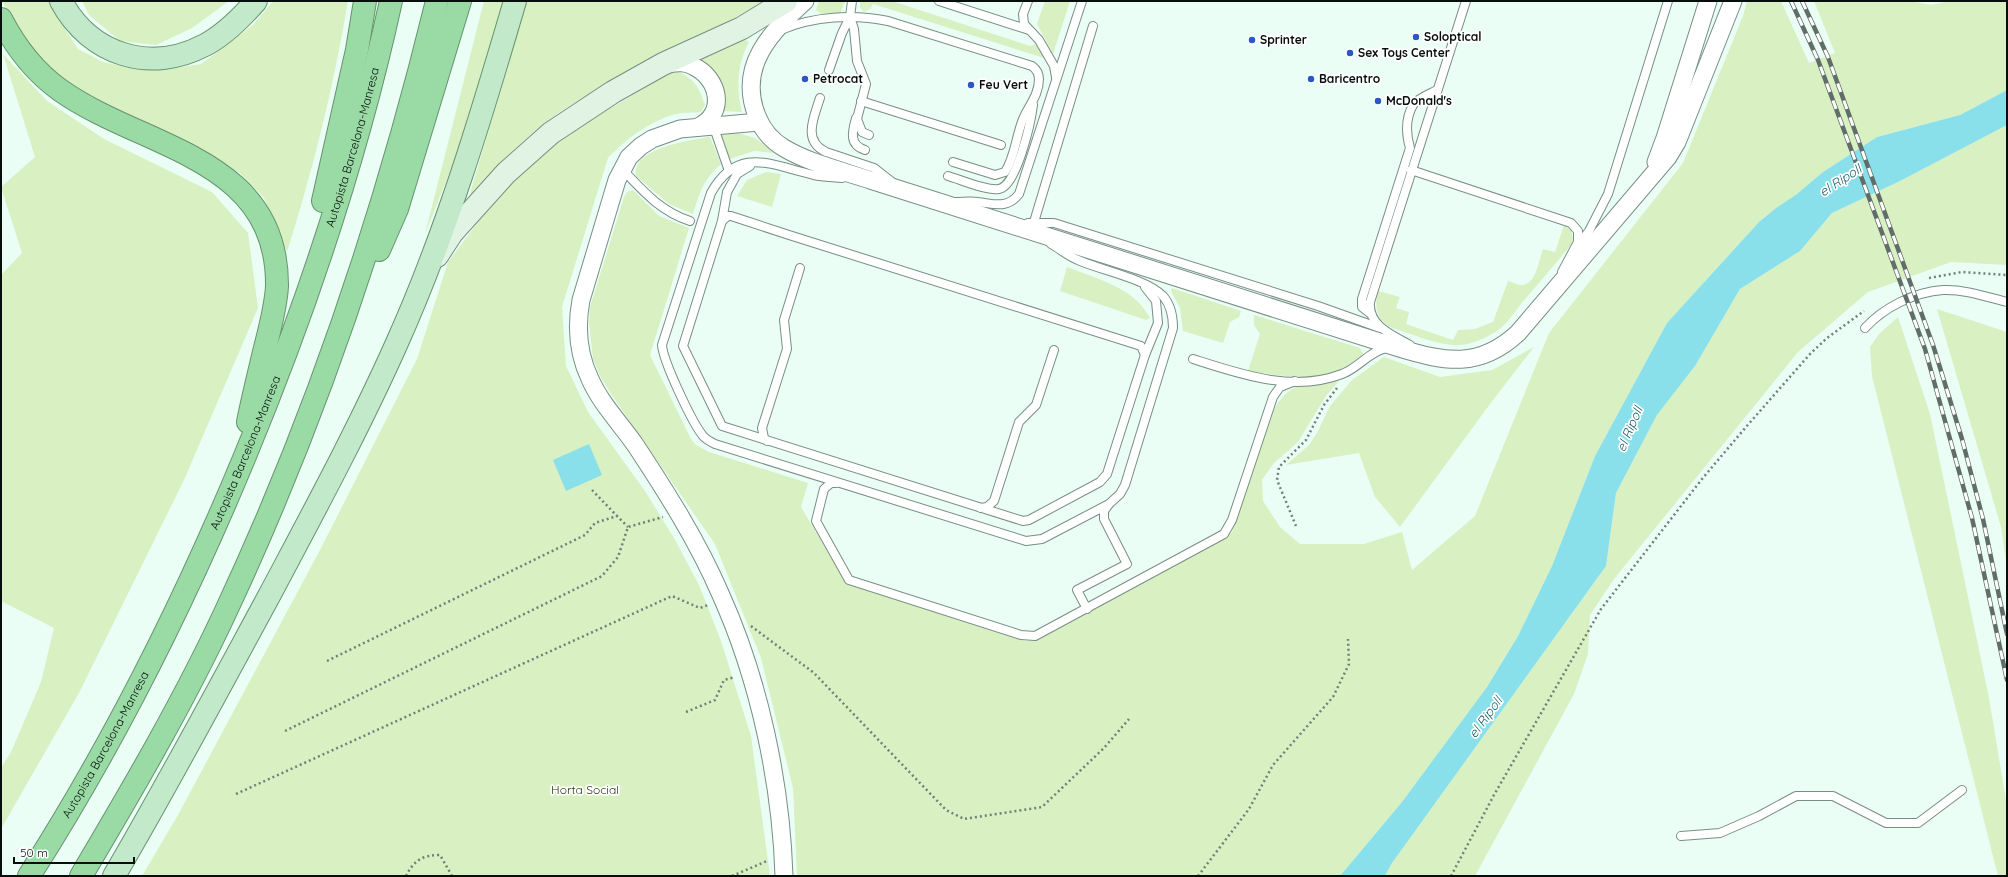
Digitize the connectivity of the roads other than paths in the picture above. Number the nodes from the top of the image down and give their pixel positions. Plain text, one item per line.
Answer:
1 (61, 1) edge
2 (256, 1) edge
3 (365, 1) edge
4 (391, 1) edge
5 (438, 1) edge
6 (460, 1) edge
7 (515, 1) edge
8 (786, 1) edge
9 (805, 1) edge
10 (852, 1) edge
11 (938, 1) edge
12 (1028, 1) edge
13 (1082, 1) edge
14 (1466, 1) edge
15 (1668, 1) edge
16 (1702, 1) edge
17 (1708, 1) edge
18 (1733, 1) edge
19 (850, 17) junction
20 (1, 19) edge
21 (1093, 26) dead end
22 (1029, 30) junction
23 (773, 34) junction
24 (1696, 38) junction
25 (663, 64) junction
26 (830, 70) dead end
27 (1056, 83) junction
28 (1437, 90) junction
29 (820, 98) dead end
30 (862, 101) junction
31 (1034, 102) junction
32 (857, 115) junction
33 (759, 122) junction
34 (705, 126) junction
35 (870, 135) dead end
36 (1001, 145) dead end
37 (865, 150) dead end
38 (953, 162) dead end
39 (778, 164) junction
40 (622, 168) junction
41 (1411, 170) junction
42 (729, 171) junction
43 (948, 176) dead end
44 (873, 181) junction
45 (906, 192) junction
46 (1633, 197) junction
47 (938, 202) junction
48 (690, 221) dead end
49 (722, 221) junction
50 (1032, 227) junction
51 (1574, 250) junction
52 (800, 268) dead end
53 (1139, 282) junction
54 (1549, 297) junction
55 (415, 301) junction
56 (2007, 302) edge
57 (1371, 314) junction
58 (1865, 328) dead end
59 (1383, 329) junction
60 (292, 337) junction
61 (1399, 348) junction
62 (1054, 350) dead end
63 (1145, 355) junction
64 (1432, 358) junction
65 (1193, 359) dead end
66 (328, 364) junction
67 (1295, 382) junction
68 (768, 441) junction
69 (837, 483) junction
70 (231, 490) junction
71 (1109, 504) junction
72 (981, 508) junction
73 (1087, 609) junction
74 (1962, 790) dead end
75 (1681, 836) dead end
76 (29, 876) edge
77 (81, 876) edge
78 (114, 876) edge
79 (784, 876) edge

1 - 2 main road
3 - 60 highway
4 - 60 highway, Autopista Barcelona-Manresa
5 - 66 highway
6 - 66 highway
7 - 55 main road
8 - 25 street
9 - 23 street
10 - 19 lane
11 - 22 lane
12 - 22 lane
13 - 27 lane
14 - 28 lane
15 - 51 lane
16 - 24 lane
17 - 24 street
18 - 46 street
19 - 23 lane
19 - 26 lane
19 - 30 lane
19 - 31 lane
20 - 70 highway
21 - 50 lane
22 - 27 lane
23 - 33 street
24 - 46 street
25 - 34 street
25 - 55 street
27 - 47 lane
28 - 41 lane
28 - 57 lane
29 - 45 lane
30 - 32 lane
30 - 36 lane
31 - 38 lane
31 - 43 lane
32 - 35 lane
32 - 37 lane
33 - 34 street
33 - 44 street
34 - 40 street
34 - 42 lane
39 - 42 lane
39 - 44 lane
39 - 49 lane
40 - 48 lane
40 - 79 street
41 - 51 lane
41 - 57 lane
42 - 69 lane
44 - 45 street
45 - 47 street
46 - 54 street
47 - 50 street
49 - 63 lane
49 - 68 lane
50 - 53 lane
50 - 59 lane
50 - 61 street
51 - 54 lane
52 - 68 lane
53 - 63 lane
53 - 71 lane
54 - 64 street
55 - 78 main road
56 - 58 lane
57 - 59 lane
59 - 64 lane
60 - 70 highway, Autopista Barcelona-Manresa
61 - 64 street
61 - 67 lane
62 - 72 lane
63 - 72 lane
65 - 67 lane
66 - 77 highway
67 - 73 lane
68 - 72 lane
69 - 71 lane
69 - 73 lane
70 - 76 highway, Autopista Barcelona-Manresa
71 - 73 lane
74 - 75 lane

